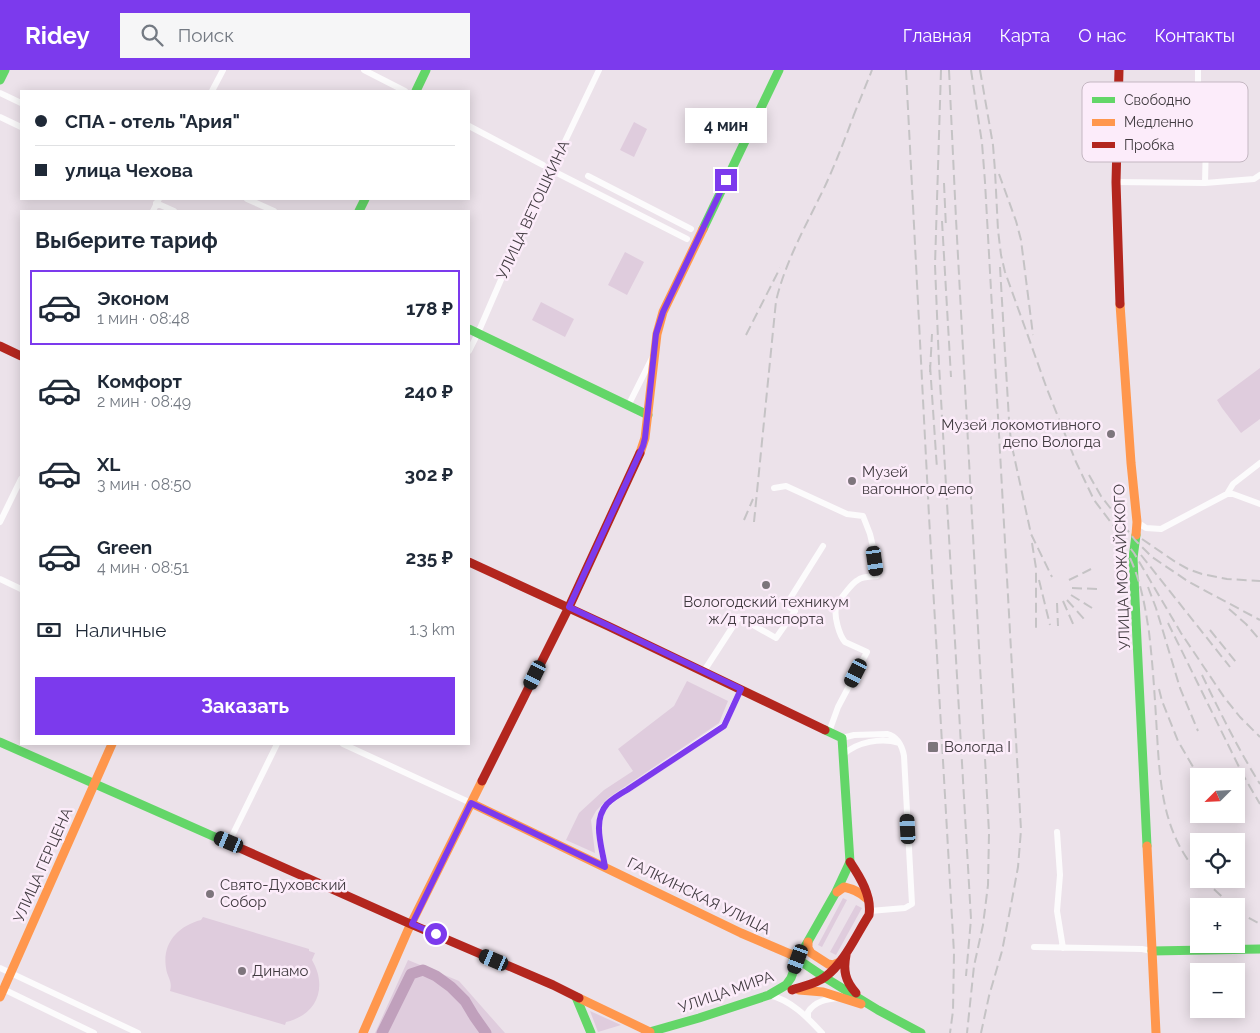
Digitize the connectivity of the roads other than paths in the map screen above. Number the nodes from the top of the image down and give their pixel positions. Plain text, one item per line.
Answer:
1 (5, 70) edge
2 (223, 70) edge
3 (364, 70) edge
4 (426, 70) edge
5 (600, 70) edge
6 (778, 70) edge
7 (0, 80) edge
8 (213, 90) edge
9 (403, 90) edge
10 (416, 90) edge
11 (0, 93) edge
12 (20, 103) edge
13 (0, 117) edge
14 (20, 127) edge
15 (470, 127) edge
16 (1117, 162) edge
17 (1205, 162) edge
18 (543, 165) dead end
19 (559, 174) dead end
20 (1260, 175) edge
21 (588, 176) dead end
22 (1116, 182) junction
23 (1205, 182) junction
24 (249, 200) edge
25 (158, 201) edge
26 (172, 210) edge
27 (272, 210) edge
28 (692, 229) dead end
29 (687, 239) dead end
30 (473, 331) edge
31 (0, 346) edge
32 (470, 346) edge
33 (654, 354) junction
34 (20, 356) edge
35 (628, 406) junction
36 (648, 415) junction
37 (1260, 463) edge
38 (20, 481) edge
39 (774, 488) dead end
40 (1227, 494) junction
41 (1260, 504) edge
42 (0, 522) edge
43 (1137, 522) junction
44 (823, 546) dead end
45 (470, 562) edge
46 (0, 579) edge
47 (20, 589) edge
48 (569, 607) junction
49 (704, 671) junction
50 (741, 689) junction
51 (829, 732) junction
52 (842, 738) junction
53 (0, 742) edge
54 (900, 743) junction
55 (112, 745) edge
56 (277, 745) edge
57 (345, 745) edge
58 (844, 755) junction
59 (94, 783) junction
60 (471, 803) junction
61 (1057, 832) dead end
62 (229, 842) junction
63 (850, 862) junction
64 (605, 867) junction
65 (836, 892) junction
66 (868, 900) junction
67 (870, 913) junction
68 (412, 924) junction
69 (808, 942) junction
70 (1034, 947) dead end
71 (1063, 948) junction
72 (1260, 949) edge
73 (847, 950) junction
74 (1152, 951) junction
75 (798, 959) junction
76 (840, 962) junction
77 (0, 968) edge
78 (10, 973) junction
79 (824, 977) junction
80 (779, 990) junction
81 (792, 990) junction
82 (1, 991) edge
83 (769, 995) junction
84 (576, 997) junction
85 (841, 997) junction
86 (878, 1010) junction
87 (808, 1018) junction
88 (648, 1032) edge
89 (94, 1033) edge
90 (138, 1033) edge
91 (363, 1033) edge
92 (591, 1033) edge
93 (822, 1033) edge
94 (921, 1033) edge
95 (1156, 1033) edge

1 - 7 street
2 - 8 street
3 - 9 street
4 - 10 street
5 - 30 street, УЛИЦА ВЕТОШКИНА
6 - 33 street
11 - 12 street
13 - 14 street
15 - 18 street
16 - 22 street, УЛИЦА МОЖАЙСКОГО
17 - 23 street
19 - 29 street
20 - 23 street
21 - 28 street
22 - 23 street
22 - 43 street, УЛИЦА МОЖАЙСКОГО
24 - 27 street
25 - 26 street
30 - 32 street, УЛИЦА ВЕТОШКИНА
30 - 35 street
31 - 34 street
33 - 35 street
33 - 36 street
35 - 36 street
36 - 48 street
37 - 40 street
38 - 42 street
39 - 51 street
40 - 41 street
40 - 43 street
43 - 74 street, УЛИЦА МОЖАЙСКОГО
44 - 49 street
45 - 48 street
46 - 47 street
48 - 49 street
48 - 60 street
49 - 50 street
50 - 51 street
50 - 64 street
51 - 52 street
52 - 54 street
52 - 58 street
53 - 59 street
54 - 58 street
54 - 67 street
55 - 59 street, УЛИЦА ГЕРЦЕНА
56 - 62 street
57 - 60 street, ГАЛКИНСКАЯ УЛИЦА
58 - 63 street
59 - 62 street
59 - 78 street, УЛИЦА ГЕРЦЕНА
60 - 64 street, ГАЛКИНСКАЯ УЛИЦА
60 - 68 street
61 - 71 street
62 - 68 street
63 - 65 street, УЛИЦА МИРА
63 - 66 street
64 - 75 street, ГАЛКИНСКАЯ УЛИЦА
65 - 66 street
65 - 69 street, УЛИЦА МИРА
66 - 67 street
67 - 73 street, УЛИЦА МИРА
68 - 84 street
68 - 91 street
69 - 75 street, УЛИЦА МИРА
69 - 76 street
70 - 71 street
71 - 74 street
72 - 74 street
73 - 76 street, УЛИЦА МИРА
73 - 86 street
74 - 95 street, УЛИЦА МОЖАЙСКОГО
75 - 79 street, ГАЛКИНСКАЯ УЛИЦА
75 - 80 street, УЛИЦА МИРА
76 - 79 street, УЛИЦА МИРА
77 - 78 street
78 - 82 street, УЛИЦА ГЕРЦЕНА
78 - 90 street
79 - 80 street
79 - 81 street, УЛИЦА МИРА
79 - 86 street, ГАЛКИНСКАЯ УЛИЦА
80 - 83 street, УЛИЦА МИРА
81 - 83 street
81 - 85 street
82 - 89 street
83 - 87 street
83 - 88 street, УЛИЦА МИРА
84 - 88 street
84 - 92 street
85 - 86 street
85 - 87 street
86 - 94 street
87 - 93 street

